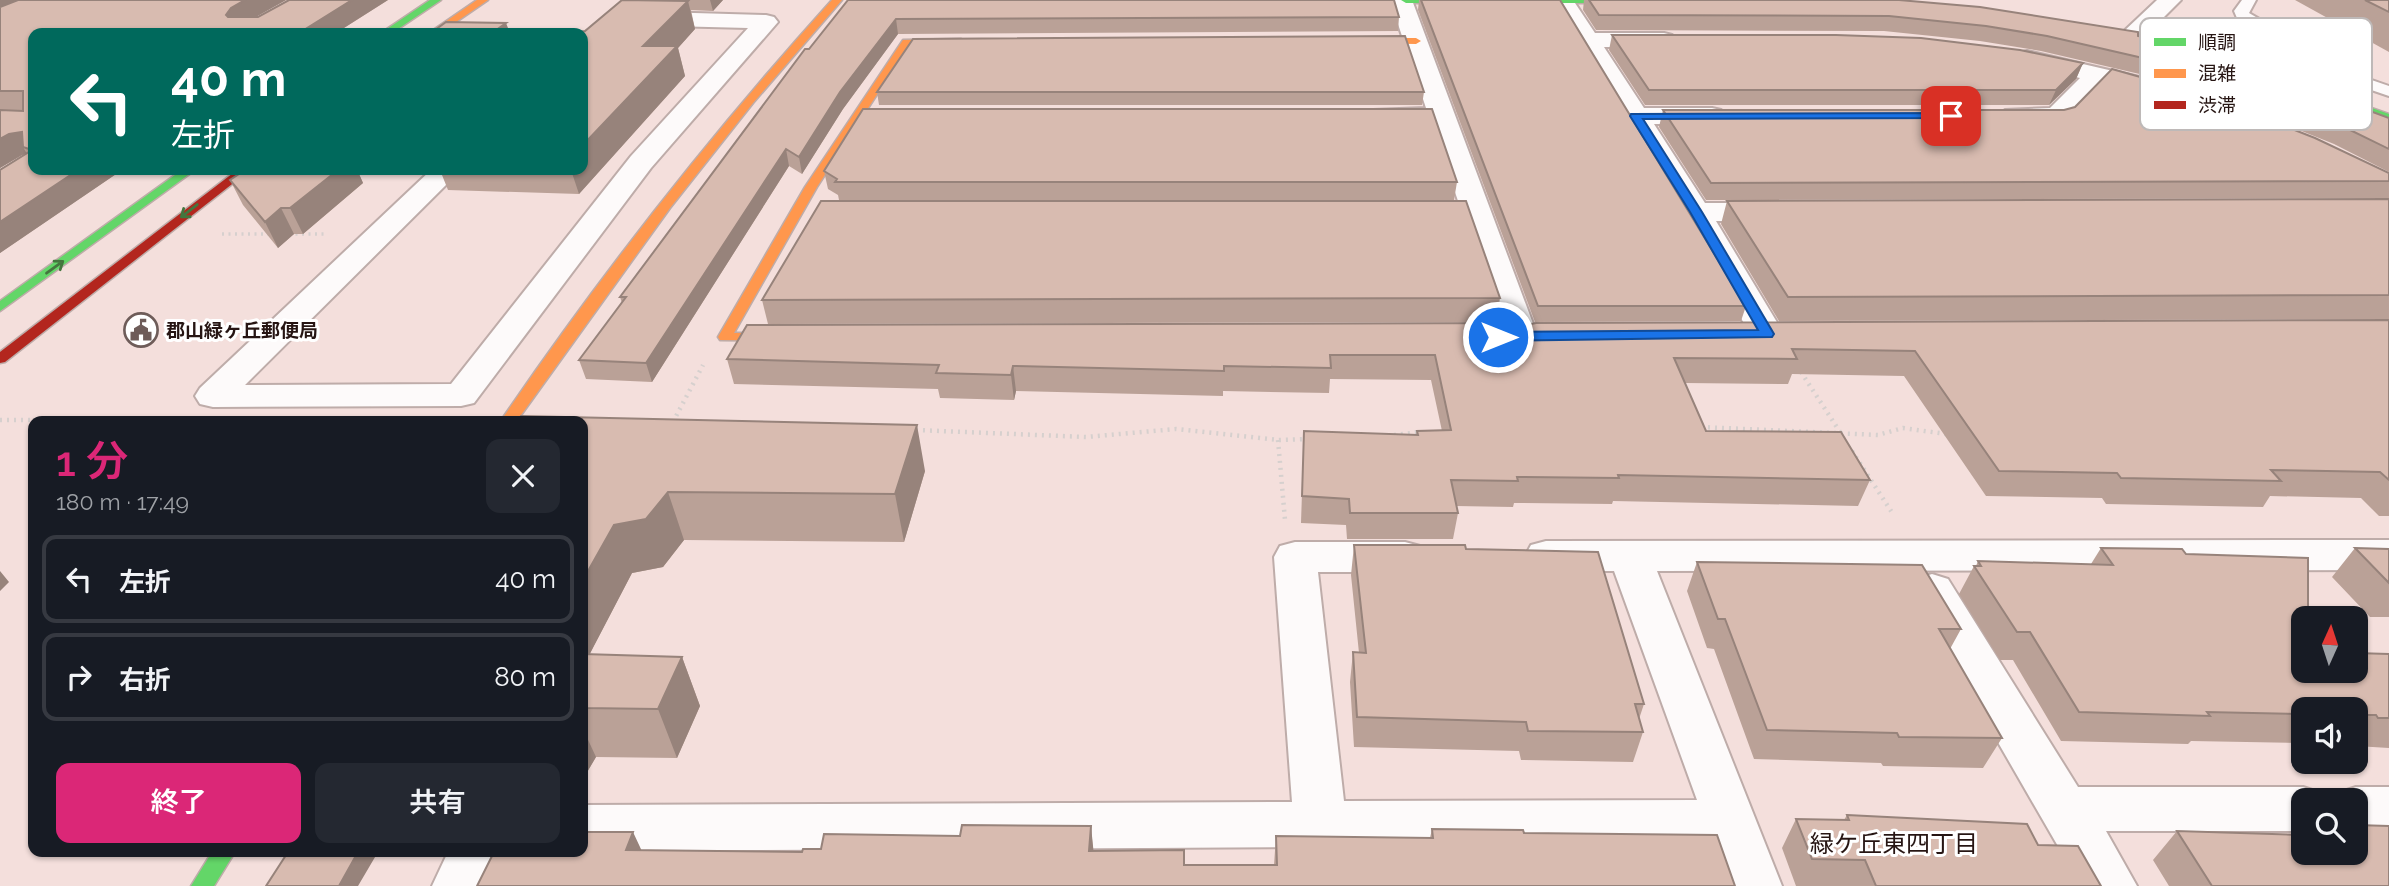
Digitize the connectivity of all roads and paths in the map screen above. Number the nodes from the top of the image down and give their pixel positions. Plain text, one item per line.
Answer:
1 (436, 0) edge
2 (483, 0) edge
3 (837, 0) edge
4 (1404, 0) edge
5 (1639, 0) edge
6 (2170, 0) edge
7 (2249, 0) edge
8 (1563, 1) edge
9 (2151, 18) edge
10 (2247, 18) edge
11 (394, 28) edge
12 (441, 28) edge
13 (2140, 28) edge
14 (2130, 38) edge
15 (1589, 40) junction
16 (1683, 40) edge
17 (1333, 41) edge
18 (1416, 41) junction
19 (975, 42) edge
20 (588, 48) edge
21 (2003, 54) edge
22 (2099, 73) junction
23 (2140, 84) edge
24 (2372, 85) edge
25 (2389, 91) edge
26 (688, 110) junction
27 (736, 112) junction
28 (2372, 112) edge
29 (854, 116) junction
30 (881, 116) edge
31 (1361, 116) edge
32 (1635, 116) junction
33 (1730, 116) edge
34 (1989, 116) edge
35 (1443, 117) junction
36 (2389, 118) edge
37 (182, 175) edge
38 (238, 175) edge
39 (442, 175) edge
40 (794, 212) junction
41 (835, 212) edge
42 (1696, 212) junction
43 (1807, 212) edge
44 (587, 231) junction
45 (641, 233) junction
46 (211, 234) dead end
47 (378, 234) junction
48 (0, 307) edge
49 (1772, 334) joint
50 (725, 337) junction
51 (807, 337) edge
52 (1521, 337) edge
53 (0, 359) edge
54 (513, 416) edge
55 (672, 423) junction
56 (663, 424) edge
57 (683, 424) edge
58 (1694, 427) edge
59 (914, 430) edge
60 (1840, 431) junction
61 (1430, 432) edge
62 (1392, 435) edge
63 (1954, 435) dead end
64 (1317, 439) edge
65 (1278, 440) junction
66 (2389, 555) edge
67 (1504, 556) edge
68 (1630, 556) junction
69 (1916, 556) junction
70 (1295, 557) junction
71 (1449, 557) edge
72 (2064, 809) junction
73 (2291, 809) edge
74 (2368, 809) edge
75 (2389, 809) edge
76 (1731, 822) junction
77 (1320, 824) junction
78 (588, 828) edge
79 (221, 857) edge
80 (474, 857) edge
81 (202, 886) edge
82 (459, 886) edge
83 (1755, 886) edge
84 (2110, 886) edge

1 - 11 street
2 - 12 street
3 - 27 street
4 - 8 street
4 - 18 street
5 - 8 street
6 - 9 street
7 - 10 lane
8 - 15 street
13 - 14 street
15 - 16 street
15 - 32 street
17 - 18 street
18 - 35 street
19 - 29 street
20 - 26 street
21 - 22 street
22 - 23 street
22 - 34 street
24 - 25 lane
26 - 27 street
26 - 44 street
27 - 45 street
28 - 36 street
29 - 30 street
29 - 40 street
31 - 35 street
32 - 33 street
32 - 42 street
35 - 52 street
48 -> 37 street
38 -> 53 street
39 - 47 street
40 - 41 street
40 - 50 street
42 - 43 street
42 - 49 street
44 - 45 street
44 - 47 street
45 - 54 street
46 - 47 path
49 - 60 path
50 - 51 street
50 - 55 path
55 - 56 path
55 - 57 path
58 - 60 path
59 - 65 path
60 - 63 path
60 - 69 path
61 - 62 path
64 - 65 path
65 - 70 path
66 - 69 street
67 - 68 street
68 - 69 street
68 - 76 street
69 - 72 street
70 - 71 street
70 - 77 street
72 - 73 street
72 - 84 street
74 - 75 street
76 - 77 street
76 - 83 street
77 - 78 street
79 - 81 street
80 - 82 street

